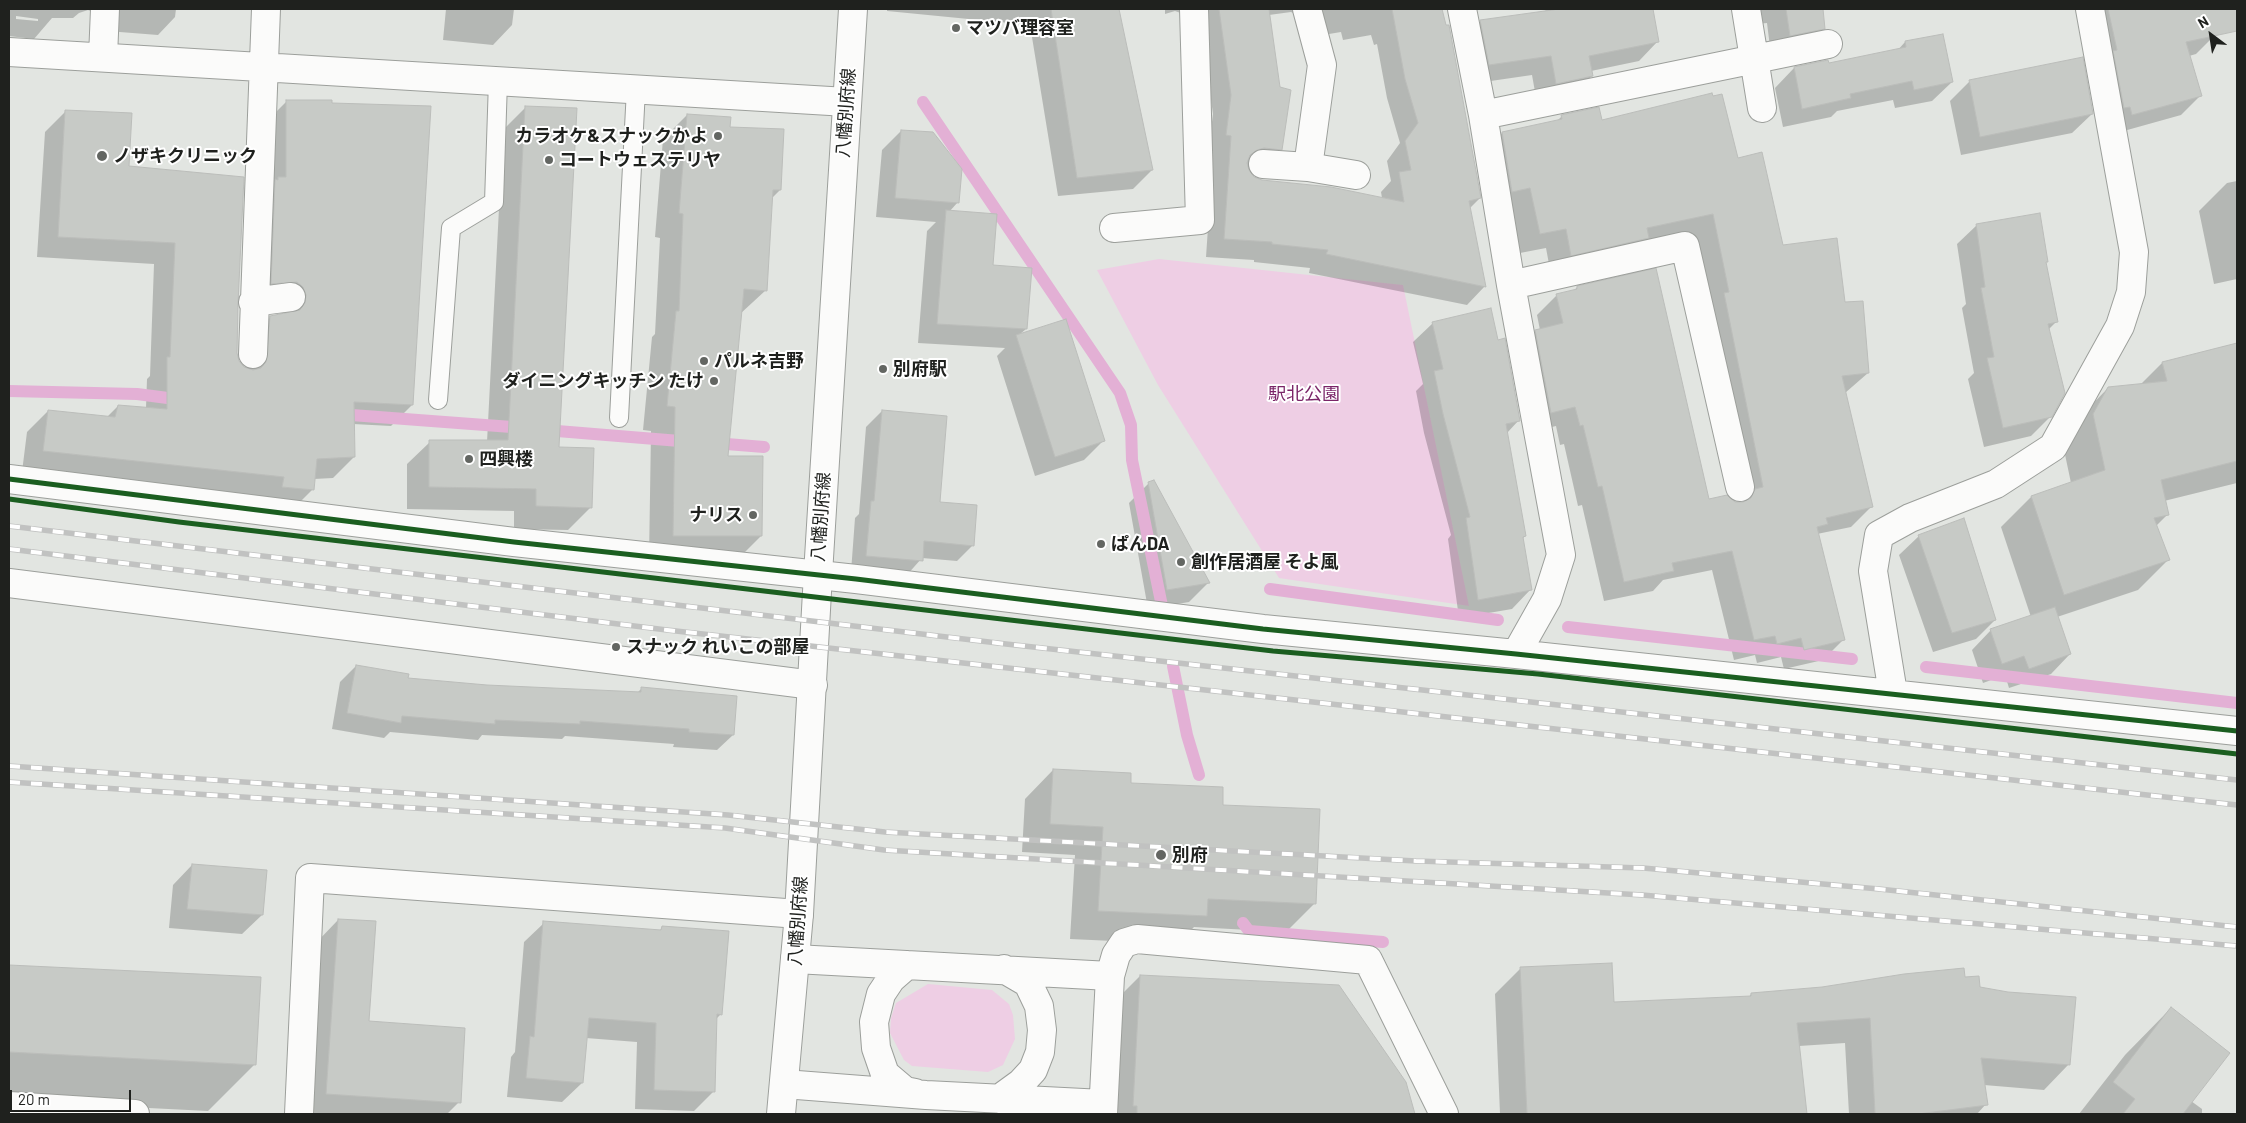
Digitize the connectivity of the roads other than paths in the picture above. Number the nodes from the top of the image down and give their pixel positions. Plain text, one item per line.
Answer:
1 (105, 9) edge
2 (266, 9) edge
3 (853, 9) edge
4 (1194, 9) edge
5 (1307, 9) edge
6 (1462, 9) edge
7 (1746, 9) edge
8 (2090, 9) edge
9 (1828, 44) dead end
10 (9, 52) edge
11 (103, 58) junction
12 (1754, 59) junction
13 (262, 67) junction
14 (498, 81) junction
15 (636, 89) junction
16 (847, 102) junction
17 (1762, 108) dead end
18 (1483, 115) junction
19 (1263, 164) dead end
20 (1308, 167) junction
21 (1356, 176) dead end
22 (1114, 228) dead end
23 (1511, 285) junction
24 (291, 298) dead end
25 (253, 302) junction
26 (253, 354) dead end
27 (438, 400) dead end
28 (618, 418) dead end
29 (9, 479) edge
30 (1740, 487) dead end
31 (818, 574) junction
32 (9, 583) edge
33 (1516, 654) junction
34 (813, 685) junction
35 (1893, 694) junction
36 (2237, 731) edge
37 (800, 914) junction
38 (795, 959) junction
39 (907, 965) junction
40 (1004, 970) junction
41 (1110, 976) junction
42 (784, 1084) junction
43 (926, 1095) junction
44 (999, 1099) junction
45 (9, 1106) edge
46 (1103, 1109) edge
47 (135, 1114) edge
48 (298, 1114) edge
49 (781, 1114) edge
50 (1444, 1114) edge

1 - 11 street
2 - 13 street
3 - 16 street, 八幡別府線
4 - 22 street
5 - 20 street
6 - 18 street
7 - 12 street
8 - 35 street
9 - 12 street
10 - 11 street
11 - 13 street
12 - 17 street
12 - 18 street
13 - 14 street
13 - 25 street
14 - 15 street
14 - 27 lane
15 - 16 street
15 - 28 lane
16 - 31 street, 八幡別府線
18 - 23 street
19 - 20 street
20 - 21 street
23 - 30 street
23 - 33 street
24 - 25 street
25 - 26 street
29 - 31 street
31 - 33 street
31 - 34 street, 八幡別府線
32 - 34 street
33 - 35 street
34 - 37 street, 八幡別府線
35 - 36 street
37 - 38 street, 八幡別府線
37 - 48 street
38 - 39 street
38 - 42 street, 八幡別府線
39 - 40 street
39 - 43 street
40 - 41 street
40 - 44 street
41 - 46 street
41 - 50 street
42 - 43 street
42 - 49 street, 八幡別府線
43 - 44 street
44 - 46 street
45 - 47 street

